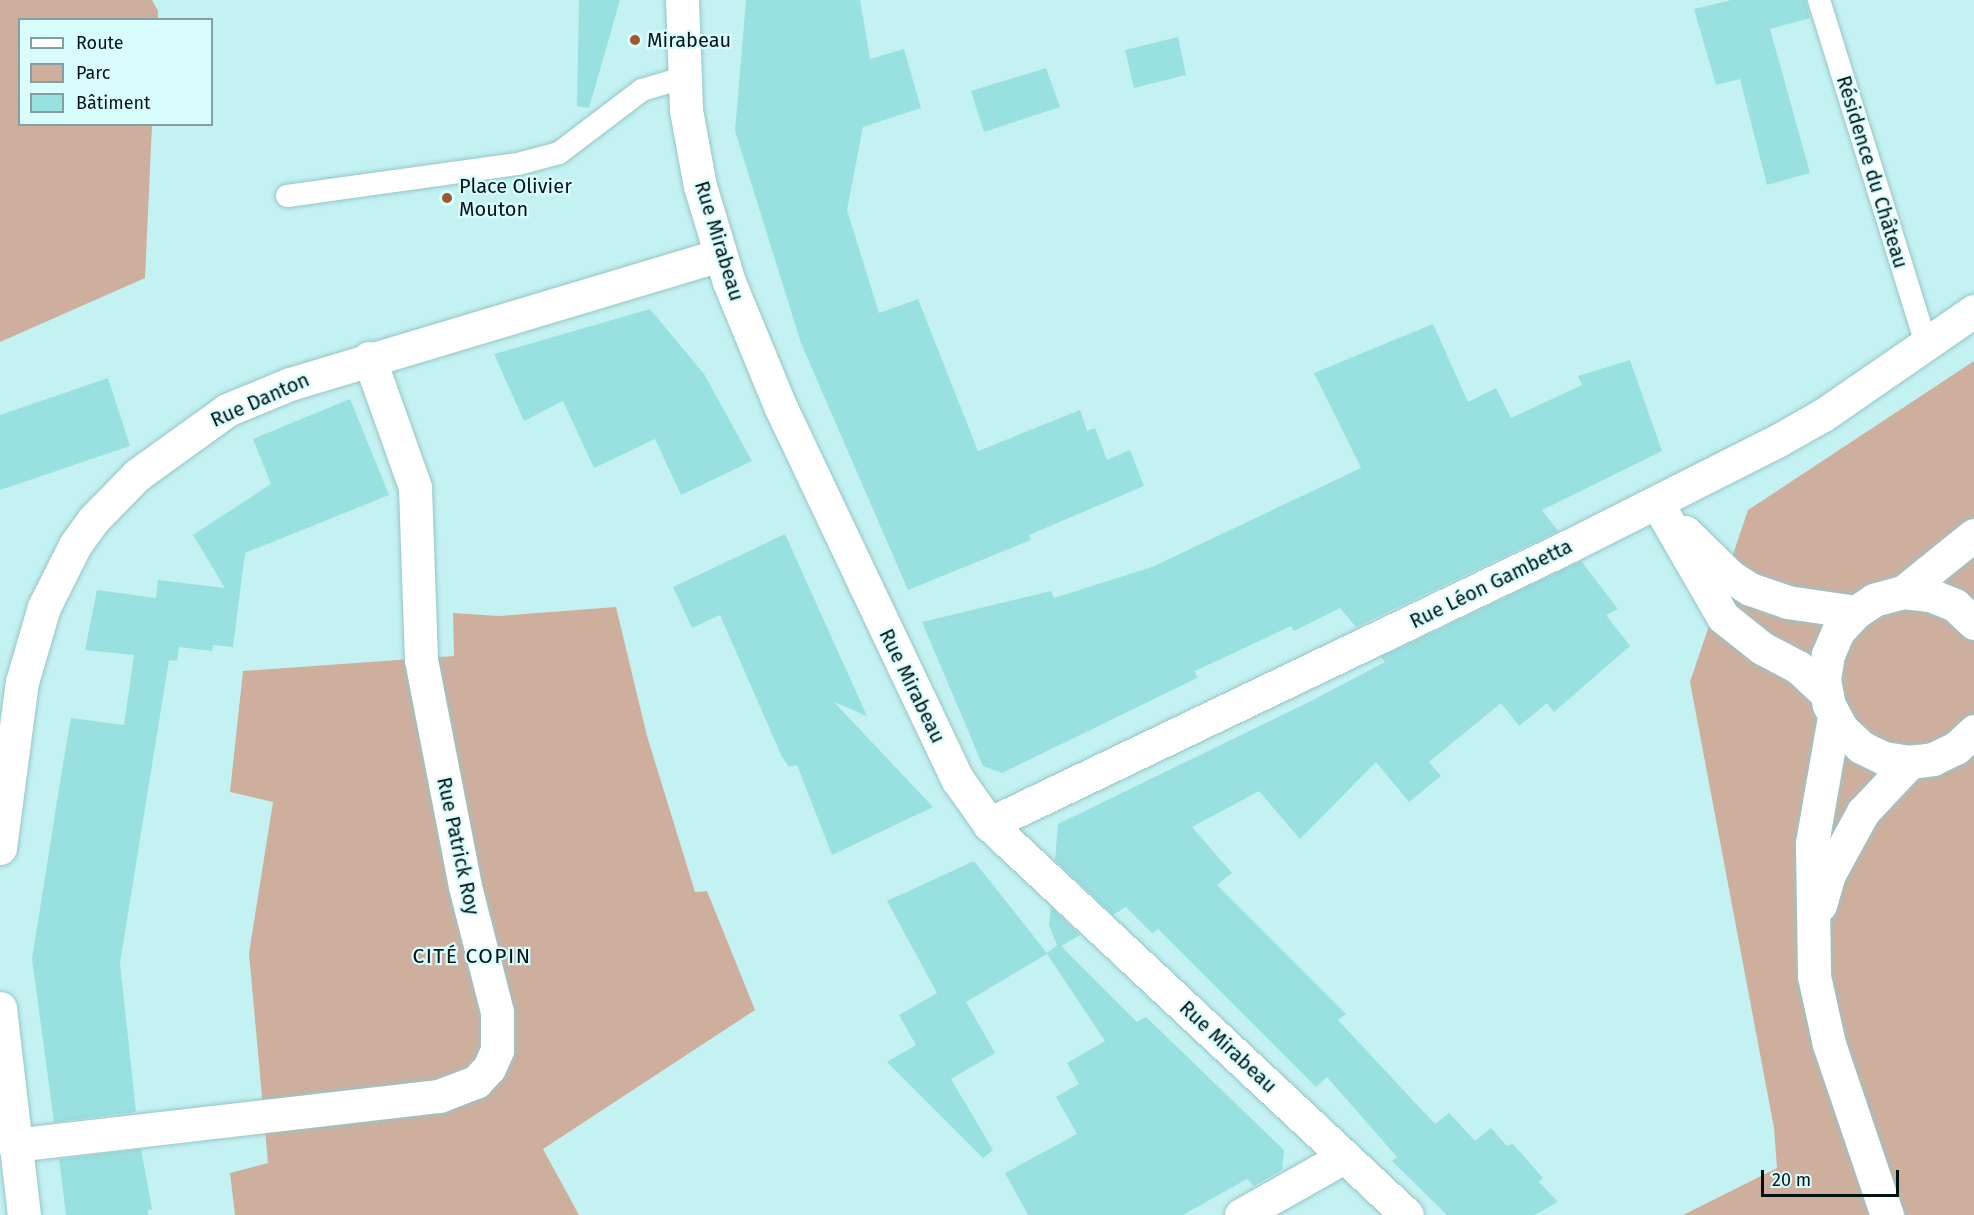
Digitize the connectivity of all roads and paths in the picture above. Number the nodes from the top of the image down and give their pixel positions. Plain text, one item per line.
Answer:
1 (682, 0) edge
2 (1818, 0) edge
3 (682, 78) junction
4 (287, 196) dead end
5 (720, 255) junction
6 (1974, 311) edge
7 (1926, 344) junction
8 (369, 358) junction
9 (1657, 503) junction
10 (1974, 535) edge
11 (1903, 592) junction
12 (1856, 612) junction
13 (1974, 623) edge
14 (1830, 705) junction
15 (1974, 731) edge
16 (1910, 762) junction
17 (989, 824) junction
18 (0, 848) edge
19 (1813, 946) junction
20 (0, 1008) edge
21 (14, 1145) junction
22 (1344, 1157) junction
23 (24, 1215) edge
24 (1241, 1215) edge
25 (1407, 1215) edge
26 (1887, 1215) edge

1 - 3 street, Rue Mirabeau
2 - 7 lane, Résidence du Château
3 - 4 lane
3 - 5 street, Rue Mirabeau
5 - 8 street, Rue Danton
5 - 17 street, Rue Mirabeau
6 - 7 street, Rue Léon Gambetta
7 - 9 street, Rue Léon Gambetta
8 - 18 street, Rue Danton
8 - 21 street, Rue Patrick Roy
9 - 12 street
9 - 14 street
9 - 17 street, Rue Léon Gambetta
10 - 11 street
11 - 12 street
11 - 13 street
12 - 14 street
14 - 16 street
14 - 19 street
15 - 16 street
16 - 19 street
17 - 22 street, Rue Mirabeau
19 - 26 street
20 - 21 street
21 - 23 street
22 - 24 street
22 - 25 street, Rue Mirabeau

